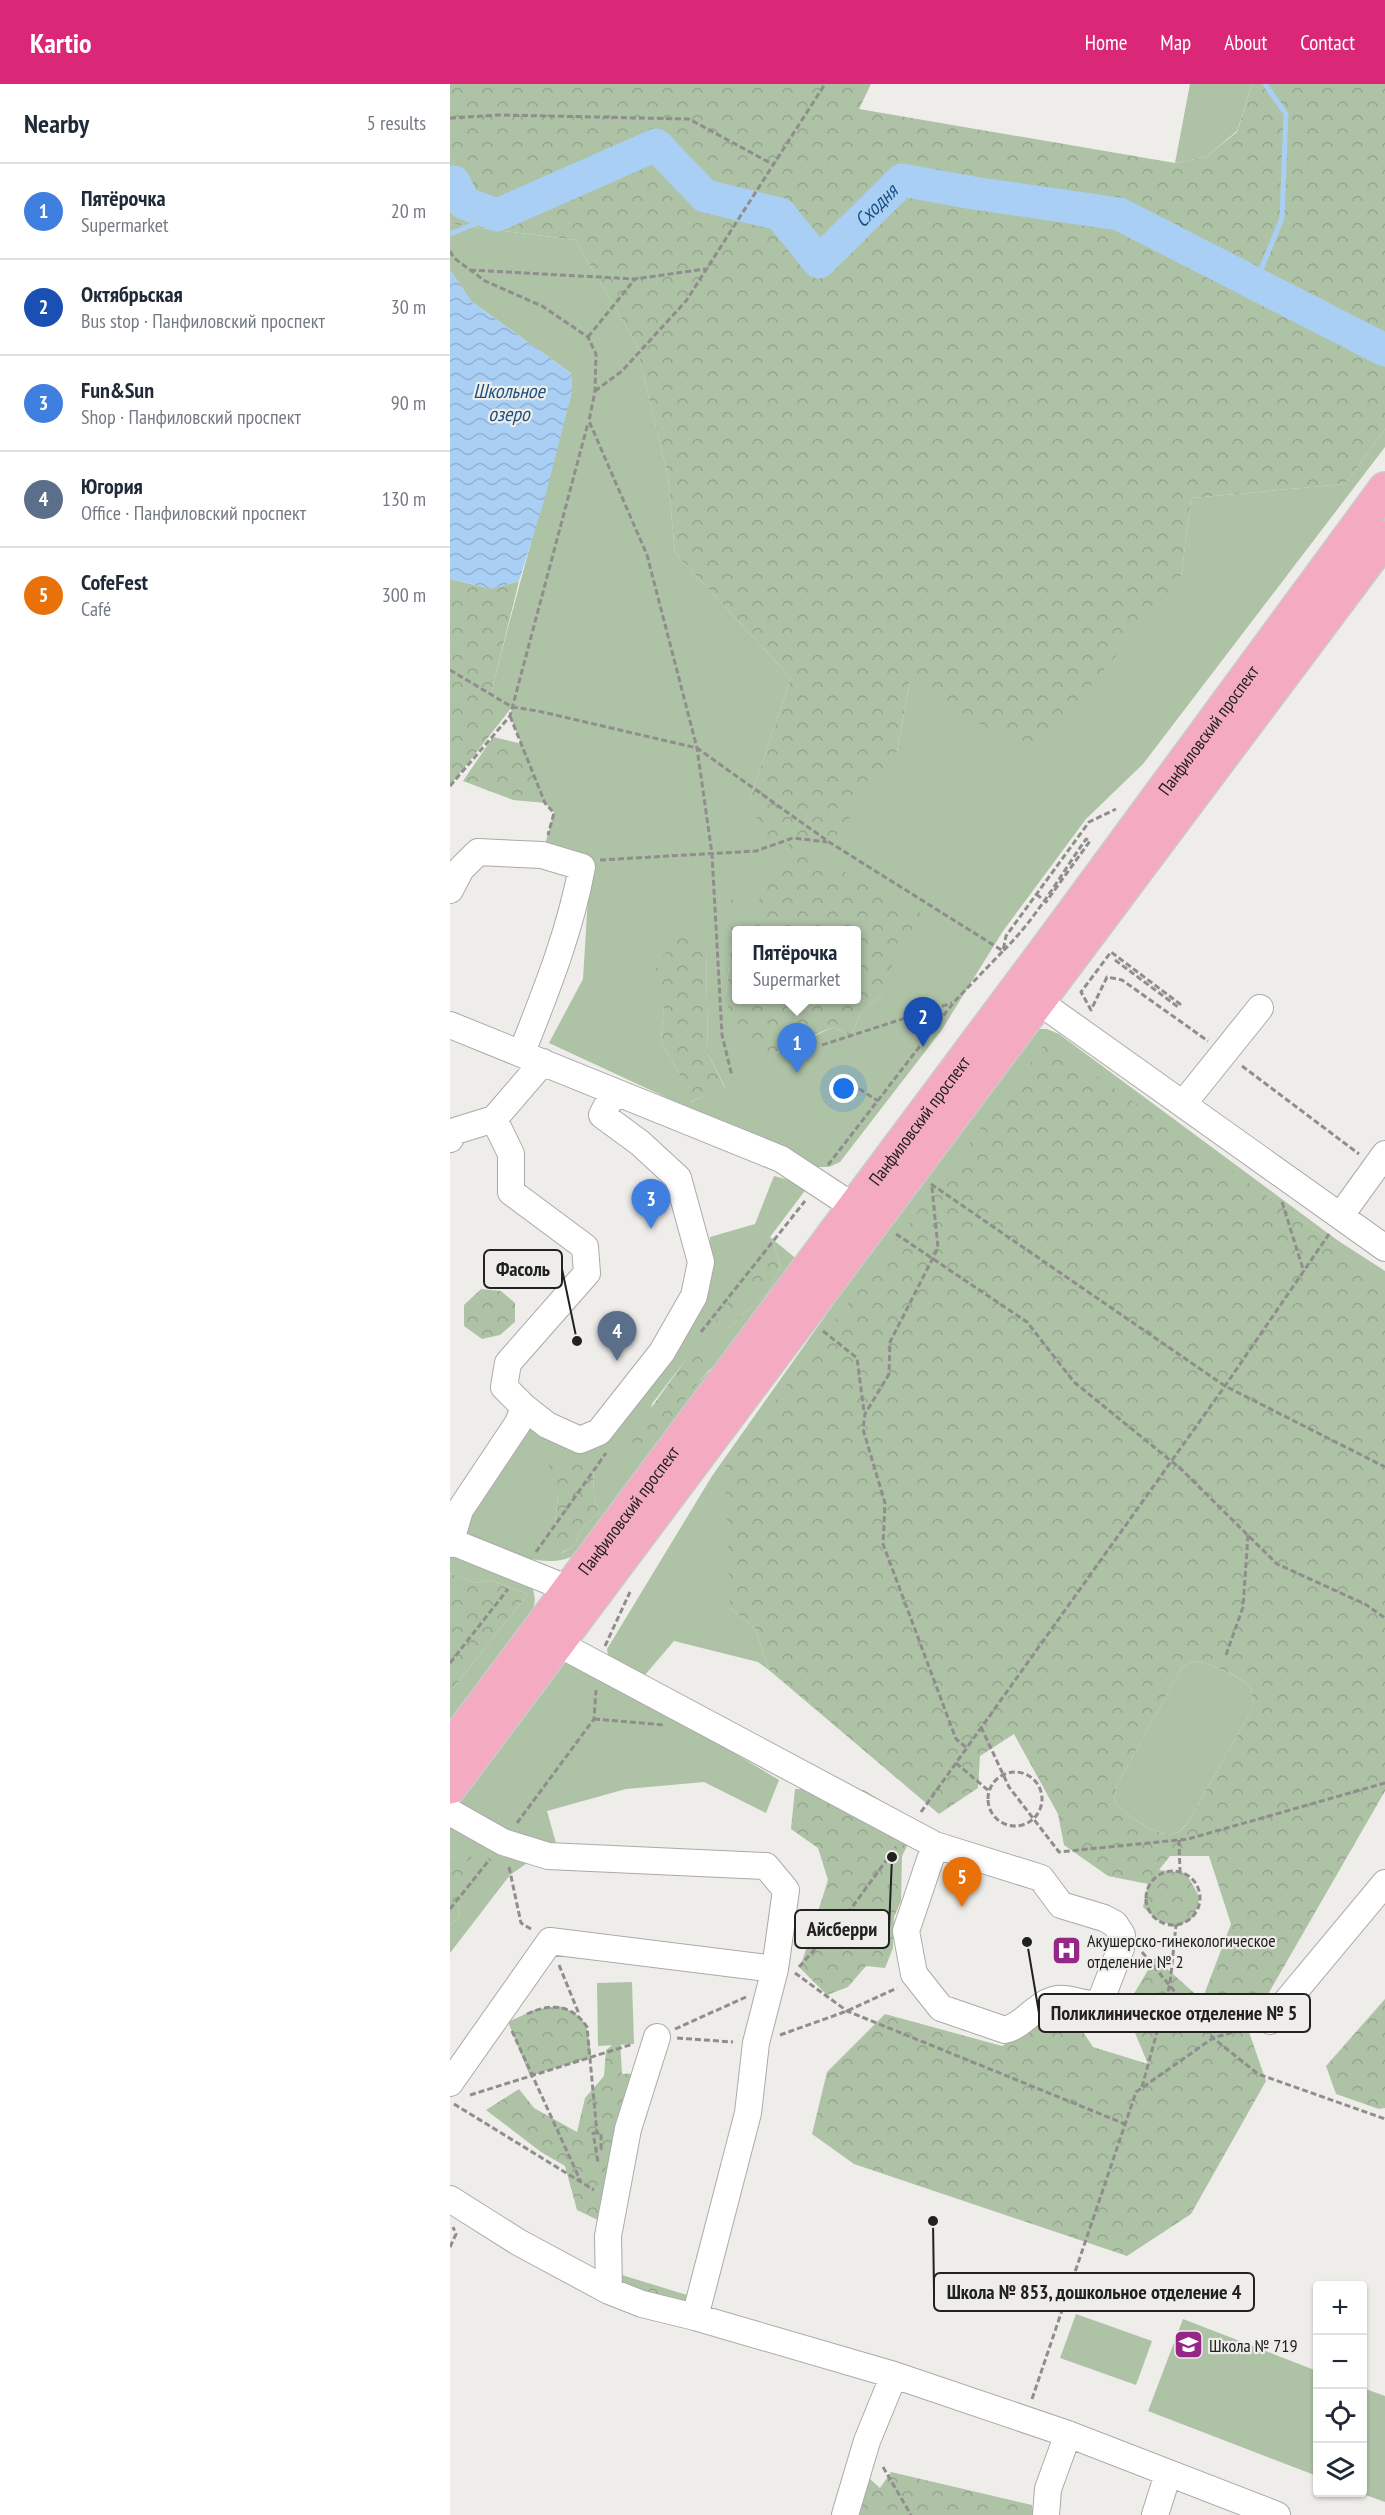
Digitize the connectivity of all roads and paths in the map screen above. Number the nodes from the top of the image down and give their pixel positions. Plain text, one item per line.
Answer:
1 (825, 84) edge
2 (450, 118) edge
3 (774, 165) junction
4 (450, 251) edge
5 (468, 269) junction
6 (706, 269) junction
7 (635, 279) junction
8 (588, 337) junction
9 (595, 391) junction
10 (589, 421) junction
11 (1385, 489) edge
12 (1385, 538) edge
13 (450, 670) edge
14 (513, 707) junction
15 (510, 716) junction
16 (697, 748) junction
17 (450, 786) edge
18 (1123, 800) dead end
19 (829, 842) junction
20 (712, 854) junction
21 (542, 855) junction
22 (582, 867) junction
23 (450, 890) edge
24 (1036, 894) junction
25 (1003, 951) junction
26 (1115, 960) dead end
27 (1081, 992) dead end
28 (1038, 1001) junction
29 (954, 1002) junction
30 (1260, 1008) dead end
31 (450, 1025) edge
32 (822, 1045) dead end
33 (532, 1057) junction
34 (732, 1076) dead end
35 (844, 1079) dead end
36 (614, 1092) junction
37 (878, 1101) junction
38 (1183, 1104) junction
39 (494, 1119) junction
40 (452, 1133) edge
41 (1385, 1154) edge
42 (924, 1180) dead end
43 (814, 1182) junction
44 (932, 1185) junction
45 (1280, 1197) dead end
46 (854, 1208) junction
47 (1341, 1215) junction
48 (888, 1229) dead end
49 (1385, 1248) edge
50 (933, 1259) junction
51 (1304, 1272) junction
52 (816, 1326) dead end
53 (697, 1337) dead end
54 (1225, 1386) junction
55 (524, 1407) junction
56 (865, 1414) junction
57 (608, 1450) dead end
58 (1171, 1462) junction
59 (1385, 1467) edge
60 (1248, 1535) junction
61 (450, 1542) edge
62 (522, 1572) junction
63 (569, 1589) junction
64 (1385, 1618) edge
65 (560, 1644) junction
66 (1226, 1655) dead end
67 (450, 1663) edge
68 (673, 1726) dead end
69 (981, 1727) junction
70 (967, 1748) junction
71 (450, 1749) edge
72 (956, 1763) junction
73 (1385, 1783) edge
74 (450, 1787) edge
75 (989, 1791) junction
76 (450, 1812) edge
77 (908, 1831) junction
78 (1179, 1840) junction
79 (503, 1842) junction
80 (935, 1845) junction
81 (1180, 1872) junction
82 (1385, 1883) edge
83 (450, 1909) edge
84 (1176, 1925) junction
85 (1122, 1935) junction
86 (785, 1971) junction
87 (917, 1978) junction
88 (1170, 1984) junction
89 (847, 2011) junction
90 (520, 2017) dead end
91 (1270, 2021) joint
92 (508, 2022) dead end
93 (657, 2037) joint
94 (1212, 2038) junction
95 (591, 2057) junction
96 (531, 2076) junction
97 (450, 2083) edge
98 (1142, 2087) junction
99 (450, 2101) edge
100 (1385, 2119) edge
101 (1125, 2124) junction
102 (597, 2133) junction
103 (581, 2182) junction
104 (600, 2194) dead end
105 (450, 2199) edge
106 (450, 2220) edge
107 (450, 2247) edge
108 (609, 2291) junction
109 (695, 2317) junction
110 (894, 2375) junction
111 (1026, 2420) junction
112 (1068, 2434) junction
113 (867, 2441) junction
114 (1168, 2474) junction
115 (845, 2515) edge
116 (911, 2515) edge
117 (1046, 2515) edge
118 (1155, 2515) edge
119 (1277, 2515) edge

1 - 3 path
2 - 3 path
3 - 6 path
4 - 5 path
5 - 7 path
5 - 8 path
6 - 7 path
6 - 9 path
7 - 8 path
8 - 9 path
9 - 10 path
10 - 14 path
10 - 16 path
11 - 46 main road, Панфиловский проспект
12 - 28 main road, Панфиловский проспект
13 - 14 path
14 - 15 path
14 - 16 path
15 - 17 path
15 - 21 path
16 - 19 path
16 - 20 path
18 - 24 path
19 - 20 path
19 - 25 path
20 - 22 path
20 - 34 path
21 - 22 street
21 - 23 street
22 - 33 street
24 - 25 path
24 - 25 path
25 - 29 path
26 - 27 path
28 - 38 street
28 - 65 main road, Панфиловский проспект
29 - 32 path
29 - 37 path
30 - 38 street
31 - 33 street
33 - 36 street
33 - 39 street
35 - 37 path
36 - 43 street
36 - 55 street
37 - 43 path
38 - 47 street
39 - 40 street
39 - 55 street
41 - 47 street
42 - 44 path
43 - 46 street
43 - 53 path
44 - 50 path
44 - 54 path
45 - 51 path
46 - 63 main road, Панфиловский проспект
47 - 49 street
47 - 51 path
48 - 50 path
50 - 56 path
50 - 58 path
51 - 54 path
52 - 56 path
54 - 58 path
54 - 59 path
55 - 61 street
56 - 70 path
57 - 62 path
58 - 60 path
58 - 69 path
60 - 64 path
60 - 66 path
61 - 62 street
62 - 63 street
62 - 67 path
63 - 71 main road, Панфиловский проспект
65 - 74 main road, Панфиловский проспект
65 - 77 street
68 - 79 path
69 - 70 path
69 - 78 path
70 - 72 path
72 - 75 path
72 - 77 path
73 - 78 path
75 - 75 path
76 - 79 street
77 - 80 street
78 - 81 path
79 - 83 path
79 - 86 street
80 - 85 street
80 - 87 street
81 - 84 path
81 - 84 path
82 - 91 street
84 - 88 path
85 - 87 street
85 - 88 path
86 - 89 path
86 - 97 street
86 - 109 street
87 - 89 path
88 - 94 path
88 - 98 path
89 - 101 path
90 - 95 path
91 - 94 path
92 - 96 path
93 - 95 path
93 - 108 street
94 - 98 path
94 - 100 path
95 - 96 path
95 - 102 path
96 - 99 path
96 - 103 path
98 - 101 path
99 - 103 path
101 - 111 path
102 - 102 path
103 - 104 path
105 - 108 street
106 - 107 path
108 - 109 street
109 - 110 street
110 - 111 street
110 - 113 street
111 - 112 street
112 - 114 street
112 - 117 street
113 - 115 street
113 - 116 path
114 - 118 street
114 - 119 street

